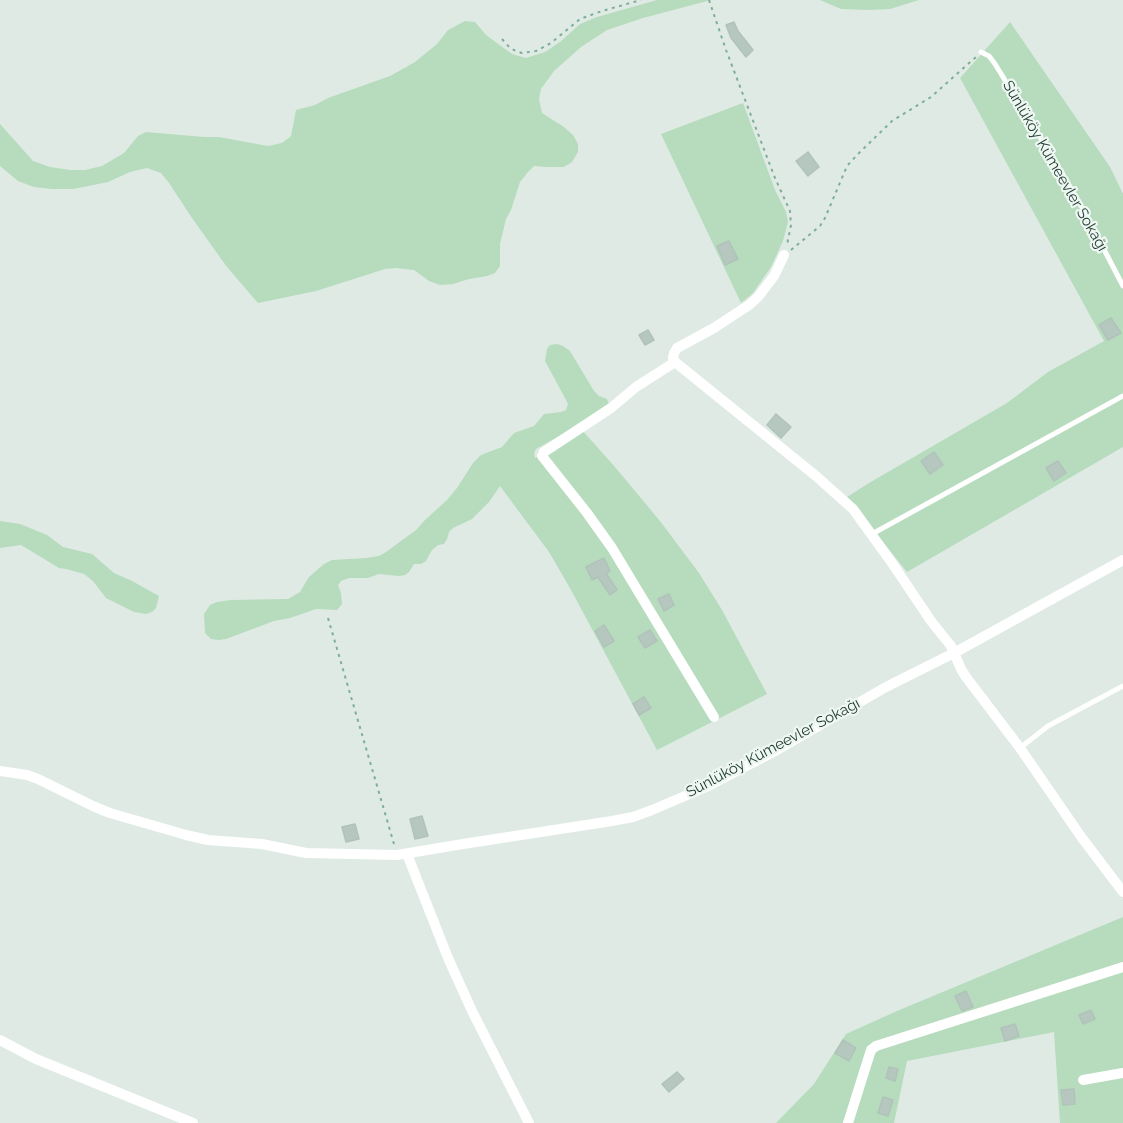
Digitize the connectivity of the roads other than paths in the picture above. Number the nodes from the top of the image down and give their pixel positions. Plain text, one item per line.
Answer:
1 (981, 52) road end
2 (784, 255) road end
3 (1123, 286) edge
4 (675, 362) junction
5 (1123, 396) edge
6 (872, 535) junction
7 (1123, 560) edge
8 (954, 653) junction
9 (1123, 686) edge
10 (714, 717) dead end
11 (1020, 748) junction
12 (0, 771) edge
13 (402, 855) junction
14 (1123, 892) edge
15 (1123, 968) edge
16 (0, 1040) edge
17 (1123, 1073) edge
18 (1083, 1080) dead end
19 (193, 1123) edge
20 (529, 1123) edge
21 (848, 1123) edge

1 - 3 lane, Sünlüköy Kümeevler Sokağı
2 - 4 street
4 - 6 street
4 - 10 street
5 - 6 lane
6 - 8 street
7 - 8 street, Sünlüköy Kümeevler Sokağı
8 - 11 street
8 - 13 street, Sünlüköy Kümeevler Sokağı
9 - 11 lane
11 - 14 street
12 - 13 street, Sünlüköy Kümeevler Sokağı
13 - 20 street
15 - 21 street
16 - 19 street
17 - 18 street

